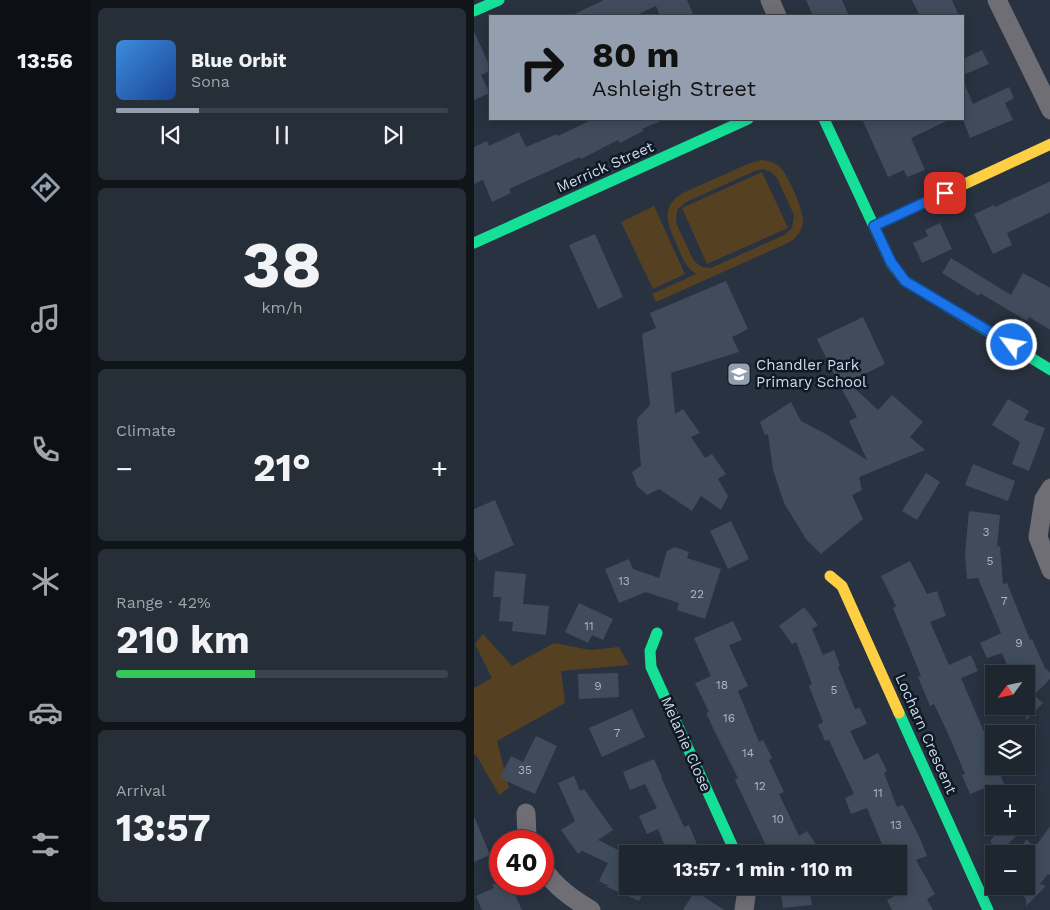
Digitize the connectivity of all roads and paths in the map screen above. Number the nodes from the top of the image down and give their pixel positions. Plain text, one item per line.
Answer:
1 (499, 0) edge
2 (770, 0) edge
3 (997, 0) edge
4 (474, 11) edge
5 (777, 15) edge
6 (1050, 110) edge
7 (746, 120) edge
8 (824, 120) edge
9 (1050, 144) edge
10 (874, 226) junction
11 (474, 242) edge
12 (1050, 370) edge
13 (1050, 488) edge
14 (1050, 570) edge
15 (830, 576) dead end
16 (657, 633) dead end
17 (526, 813) dead end
18 (527, 830) edge
19 (732, 845) edge
20 (554, 883) edge
21 (746, 895) edge
22 (591, 910) edge
23 (744, 910) edge
24 (988, 910) edge

1 - 4 street
2 - 5 street
3 - 6 street
7 - 11 street, Merrick Street
8 - 10 street
9 - 10 street
10 - 12 street
13 - 14 street
15 - 24 street, Locharn Crescent
16 - 19 street, Melanie Close
17 - 18 street
20 - 22 street
21 - 23 street

